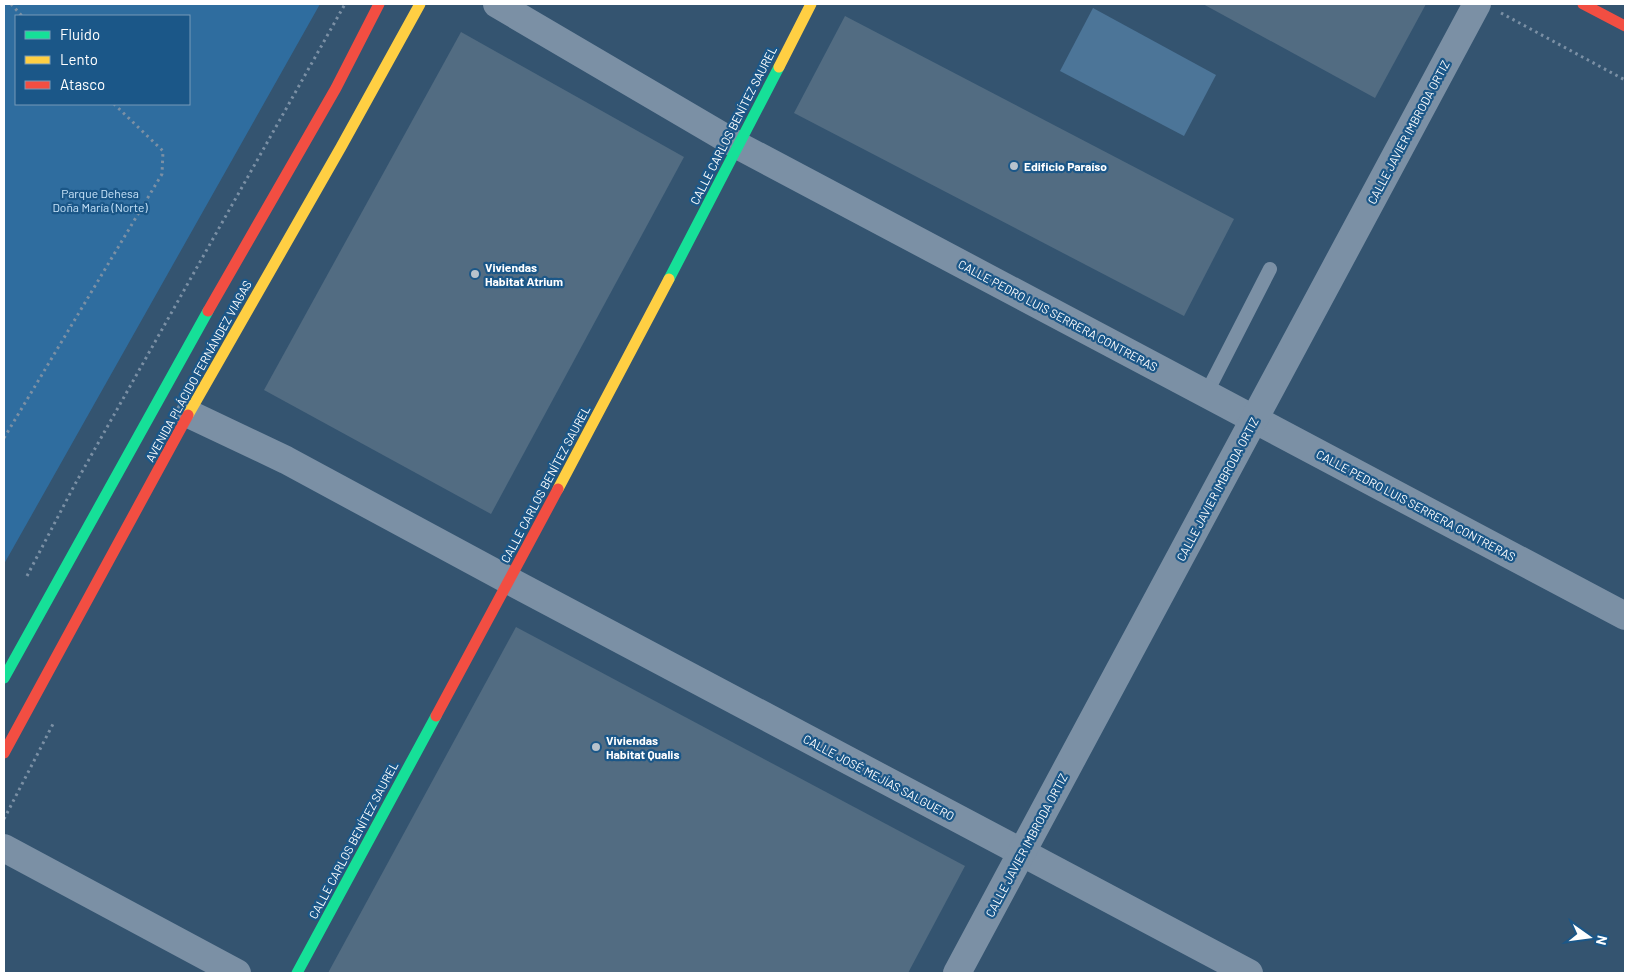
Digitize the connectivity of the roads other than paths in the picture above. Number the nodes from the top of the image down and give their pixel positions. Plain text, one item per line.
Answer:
1 (380, 4) edge
2 (420, 4) edge
3 (497, 4) edge
4 (810, 4) edge
5 (1583, 4) edge
6 (1489, 8) edge
7 (1625, 26) edge
8 (739, 146) junction
9 (1270, 269) dead end
10 (1206, 394) junction
11 (189, 414) junction
12 (1254, 419) junction
13 (510, 581) junction
14 (1625, 616) edge
15 (4, 678) edge
16 (4, 753) edge
17 (4, 848) edge
18 (1022, 852) junction
19 (237, 973) edge
20 (297, 973) edge
21 (957, 973) edge
22 (1249, 973) edge

1 - 15 main road, AVENIDA PLÁCIDO FERNÁNDEZ VIAGAS
2 - 11 main road, AVENIDA PLÁCIDO FERNÁNDEZ VIAGAS
3 - 8 street, CALLE PEDRO LUIS SERRERA CONTRERAS
4 - 8 main road, CALLE CARLOS BENÍTEZ SAUREL
5 - 7 main road
6 - 12 street, CALLE JAVIER IMBRODA ORTIZ
8 - 10 street, CALLE PEDRO LUIS SERRERA CONTRERAS
8 - 13 main road, CALLE CARLOS BENÍTEZ SAUREL
9 - 10 lane
10 - 12 street, CALLE PEDRO LUIS SERRERA CONTRERAS
11 - 13 street, CALLE JOSÉ MEJÍAS SALGUERO
11 - 16 main road, AVENIDA PLÁCIDO FERNÁNDEZ VIAGAS
12 - 14 street, CALLE PEDRO LUIS SERRERA CONTRERAS
12 - 18 street, CALLE JAVIER IMBRODA ORTIZ
13 - 18 street, CALLE JOSÉ MEJÍAS SALGUERO
13 - 20 main road, CALLE CARLOS BENÍTEZ SAUREL
17 - 19 street
18 - 21 street, CALLE JAVIER IMBRODA ORTIZ
18 - 22 street, CALLE JOSÉ MEJÍAS SALGUERO

